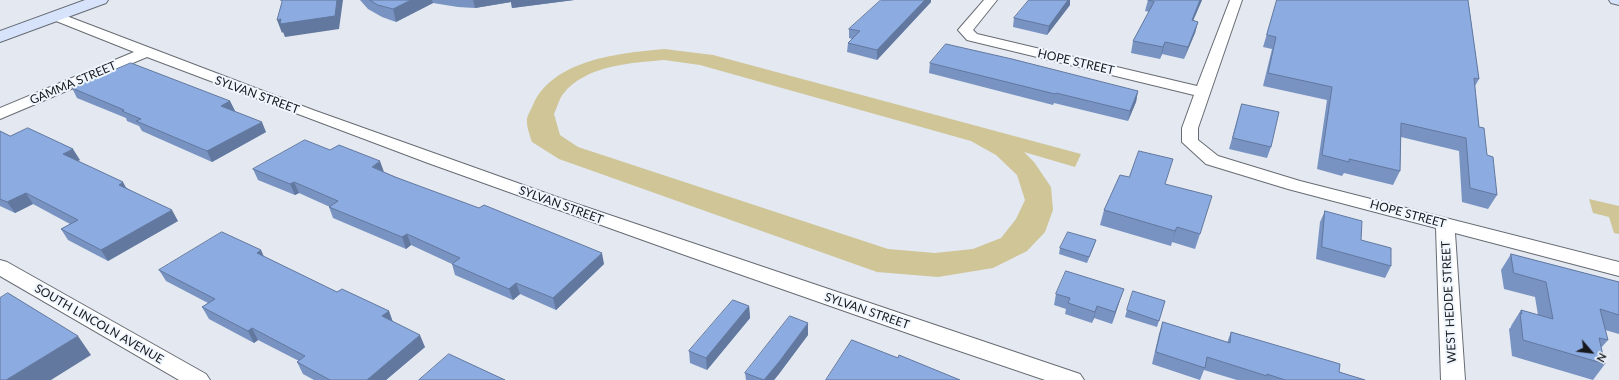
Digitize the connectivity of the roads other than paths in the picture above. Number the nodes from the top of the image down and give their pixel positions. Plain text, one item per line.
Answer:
1 (100, 0) edge
2 (992, 0) edge
3 (1236, 0) edge
4 (56, 16) junction
5 (0, 37) edge
6 (146, 52) junction
7 (1203, 92) junction
8 (0, 114) edge
9 (1444, 224) junction
10 (0, 267) edge
11 (1619, 269) edge
12 (198, 380) edge
13 (1072, 380) edge
14 (1453, 380) edge

1 - 4 main road
2 - 7 street, HOPE STREET
3 - 7 street
4 - 5 main road
4 - 6 street, SYLVAN STREET
6 - 8 street, GAMMA STREET
6 - 13 street, SYLVAN STREET
7 - 9 street, HOPE STREET
9 - 11 street, HOPE STREET
9 - 14 street, WEST HEDDE STREET
10 - 12 street, SOUTH LINCOLN AVENUE

